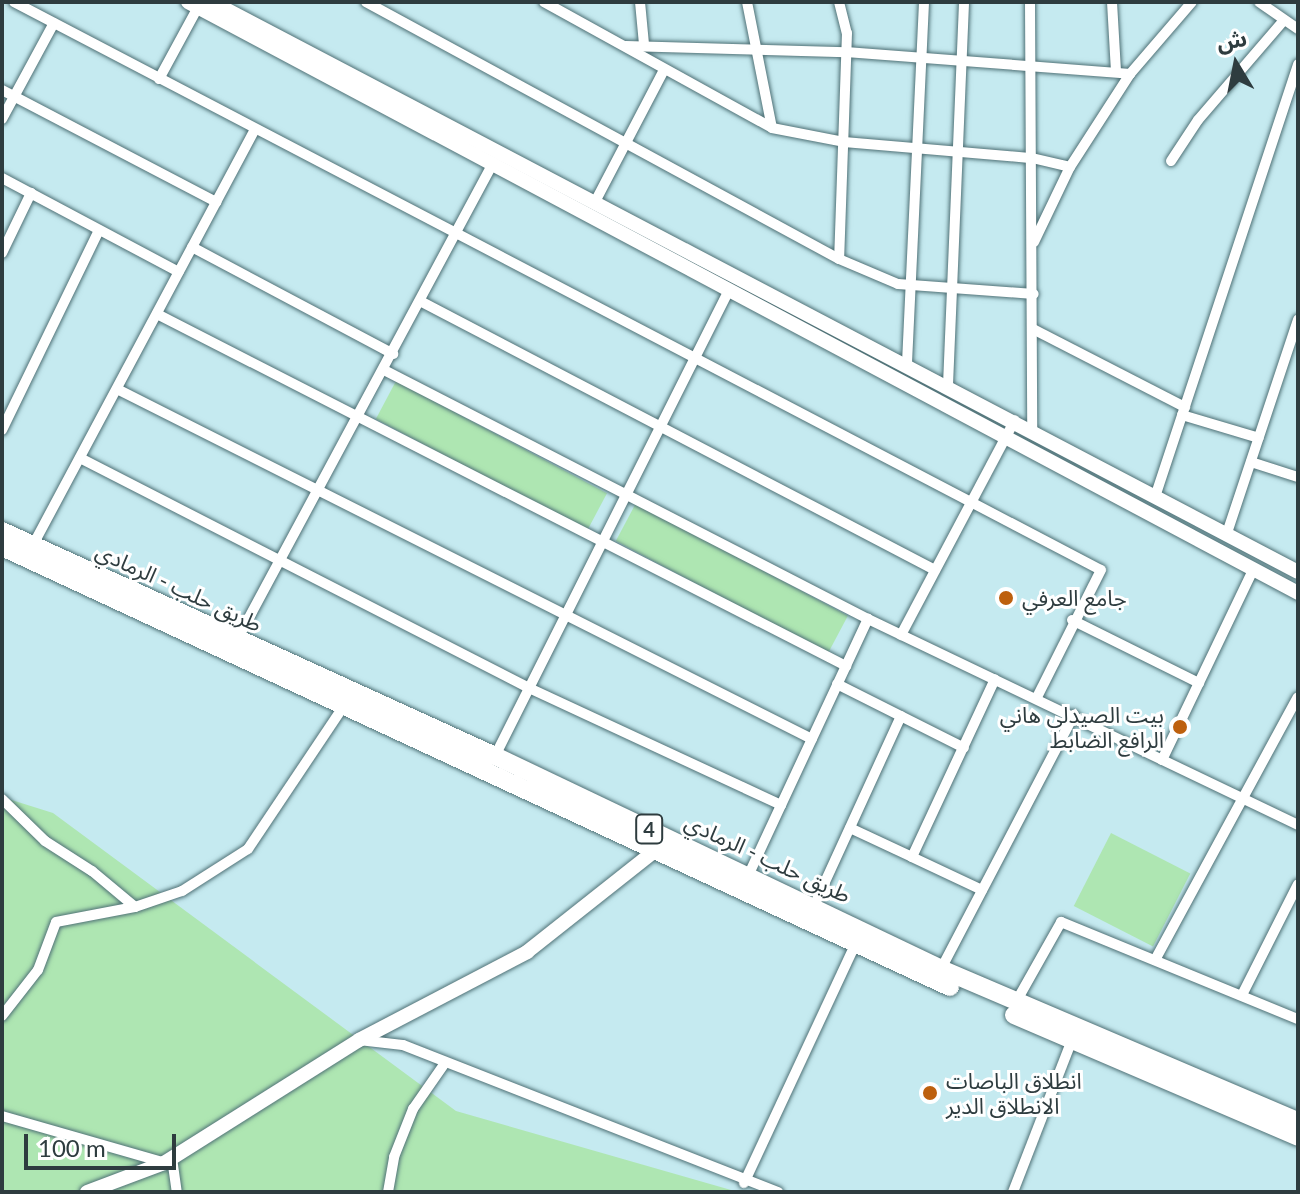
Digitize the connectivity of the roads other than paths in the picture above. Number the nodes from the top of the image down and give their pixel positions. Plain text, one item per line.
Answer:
1 (14, 2) edge
2 (212, 2) edge
3 (366, 2) edge
4 (640, 2) edge
5 (747, 2) edge
6 (839, 2) edge
7 (847, 2) edge
8 (924, 2) edge
9 (964, 2) edge
10 (1030, 2) edge
11 (1112, 2) edge
12 (1192, 2) edge
13 (1259, 2) edge
14 (549, 3) edge
15 (192, 5) edge
16 (1284, 20) junction
17 (54, 23) junction
18 (1298, 29) edge
19 (847, 33) junction
20 (644, 44) junction
21 (626, 46) junction
22 (755, 48) junction
23 (846, 52) junction
24 (922, 57) junction
25 (961, 63) junction
26 (1298, 64) edge
27 (1031, 67) junction
28 (663, 72) junction
29 (1116, 72) junction
30 (1130, 74) junction
31 (159, 79) junction
32 (2, 90) edge
33 (13, 96) junction
34 (2, 119) edge
35 (772, 128) junction
36 (255, 130) junction
37 (844, 142) junction
38 (626, 143) junction
39 (915, 149) junction
40 (957, 151) junction
41 (1032, 158) junction
42 (1171, 161) dead end
43 (492, 165) junction
44 (1070, 167) junction
45 (2, 178) edge
46 (31, 193) junction
47 (596, 200) junction
48 (216, 202) junction
49 (99, 230) junction
50 (455, 235) junction
51 (1034, 244) junction
52 (192, 247) junction
53 (2, 253) edge
54 (839, 259) junction
55 (179, 272) junction
56 (908, 285) junction
57 (949, 288) junction
58 (729, 290) junction
59 (1034, 294) junction
60 (420, 301) junction
61 (157, 314) junction
62 (1298, 320) edge
63 (1033, 329) junction
64 (393, 354) junction
65 (694, 360) junction
66 (907, 363) junction
67 (384, 370) junction
68 (948, 385) junction
69 (117, 389) junction
70 (1183, 411) junction
71 (358, 420) junction
72 (1015, 420) junction
73 (659, 429) junction
74 (1032, 429) junction
75 (2, 430) edge
76 (1006, 438) junction
77 (1259, 438) junction
78 (80, 458) junction
79 (1251, 462) junction
80 (1280, 472) junction
81 (1298, 477) edge
82 (1298, 483) edge
83 (320, 493) junction
84 (626, 494) junction
85 (1156, 494) junction
86 (972, 502) junction
87 (2, 531) edge
88 (1227, 533) junction
89 (601, 544) junction
90 (33, 545) junction
91 (2, 547) edge
92 (282, 562) junction
93 (935, 570) junction
94 (1252, 572) junction
95 (1298, 572) edge
96 (1298, 593) edge
97 (565, 616) junction
98 (868, 619) junction
99 (1072, 620) junction
100 (901, 635) junction
101 (237, 640) junction
102 (846, 666) junction
103 (995, 679) junction
104 (1199, 683) junction
105 (837, 684) junction
106 (529, 688) junction
107 (1037, 697) junction
108 (1298, 697) edge
109 (343, 707) junction
110 (1074, 715) junction
111 (901, 716) junction
112 (812, 739) junction
113 (964, 748) junction
114 (495, 756) junction
115 (1162, 760) junction
116 (1240, 797) junction
117 (2, 799) edge
118 (781, 805) junction
119 (1298, 825) edge
120 (850, 828) junction
121 (653, 852) junction
122 (912, 857) junction
123 (748, 876) junction
124 (1298, 884) edge
125 (982, 890) junction
126 (814, 906) junction
127 (135, 907) junction
128 (855, 945) junction
129 (1155, 960) junction
130 (941, 969) junction
131 (1242, 995) junction
132 (1016, 1002) junction
133 (2, 1016) edge
134 (1298, 1019) edge
135 (359, 1040) junction
136 (1072, 1040) junction
137 (445, 1063) junction
138 (2, 1116) edge
139 (1298, 1121) edge
140 (1298, 1137) edge
141 (168, 1161) junction
142 (744, 1183) junction
143 (87, 1192) edge
144 (177, 1192) edge
145 (388, 1192) edge
146 (778, 1192) edge
147 (1013, 1192) edge

1 - 17 street
2 - 47 street
3 - 38 street
4 - 20 street
5 - 22 street
6 - 19 street
7 - 19 street
8 - 24 street
9 - 25 street
10 - 27 street
11 - 29 street
12 - 30 street
13 - 16 street
14 - 21 street
15 - 31 street
15 - 43 street
16 - 18 street
16 - 42 street
17 - 31 street
17 - 33 street
19 - 23 street
20 - 21 street
20 - 22 street
21 - 28 street
22 - 23 street
22 - 35 street
23 - 24 street
23 - 37 street
24 - 25 street
24 - 39 street
25 - 27 street
25 - 40 street
26 - 70 street
27 - 29 street
27 - 41 street
28 - 35 street
28 - 38 street
29 - 30 street
30 - 44 street
31 - 36 street
32 - 33 street
33 - 34 street
33 - 48 street
35 - 37 street
36 - 48 street
36 - 50 street
37 - 39 street
37 - 54 street
38 - 47 street
38 - 54 street
39 - 40 street
39 - 56 street
40 - 41 street
40 - 57 street
41 - 44 street
41 - 51 street
43 - 50 street
43 - 58 street
44 - 51 street
45 - 46 street
46 - 49 street
46 - 53 street
47 - 66 street
48 - 52 street
49 - 55 street
49 - 75 street
50 - 60 street
50 - 65 street
51 - 59 street
52 - 55 street
52 - 64 street
54 - 56 street
55 - 61 street
56 - 57 street
56 - 66 street
57 - 59 street
57 - 68 street
58 - 65 street
58 - 76 street
59 - 63 street
60 - 64 street
60 - 73 street
61 - 69 street
61 - 71 street
62 - 77 street
63 - 70 street
63 - 74 street
64 - 67 street
65 - 73 street
65 - 86 street
66 - 68 street
67 - 71 street
67 - 84 street
68 - 72 street
69 - 78 street
69 - 83 street
70 - 77 street
70 - 85 street
71 - 83 street
71 - 89 street
72 - 74 street
72 - 76 street
73 - 84 street
73 - 93 street
74 - 85 street
76 - 86 street
76 - 94 street
77 - 79 street
78 - 90 street
78 - 92 street
79 - 80 street
79 - 88 street
80 - 81 street
80 - 82 street
83 - 92 street
83 - 97 street
84 - 89 street
84 - 98 street
85 - 88 street
86 - 93 street
86 - 99 street
87 - 90 highway, طريق حلب - الرمادي / 4
88 - 95 street
89 - 97 street
89 - 102 street
90 - 101 highway, طريق حلب - الرمادي / 4
91 - 109 highway, طريق حلب - الرمادي / 4
92 - 101 street
92 - 106 street
93 - 100 street
94 - 96 street
94 - 104 street
97 - 106 street
97 - 112 street
98 - 100 street
98 - 102 street
99 - 104 street
99 - 107 street
100 - 103 street
101 - 114 highway, طريق حلب - الرمادي / 4
102 - 105 street
103 - 107 street
103 - 113 street
104 - 115 street
105 - 111 street
105 - 112 street
106 - 114 street
106 - 118 street
107 - 110 street
108 - 116 street
109 - 121 highway, طريق حلب - الرمادي / 4
109 - 127 street
110 - 115 street
110 - 125 street
111 - 113 street
111 - 120 street
112 - 118 street
113 - 122 street
114 - 123 highway, طريق حلب - الرمادي / 4
115 - 116 street
116 - 119 street
116 - 129 street
117 - 127 street
118 - 123 street
120 - 122 street
120 - 126 street
121 - 128 highway, طريق حلب - الرمادي / 4
121 - 135 street
122 - 125 street
123 - 126 highway, طريق حلب - الرمادي / 4
124 - 131 street
125 - 130 street
126 - 130 highway, طريق حلب - الرمادي / 4
127 - 133 street
128 - 136 highway, طريق حلب - الرمادي / 4
128 - 142 street
129 - 131 street
129 - 132 street
130 - 132 highway, طريق حلب - الرمادي / 4
131 - 134 street
132 - 139 highway, طريق حلب - الرمادي / 4
135 - 137 street
135 - 141 street
136 - 140 highway, طريق حلب - الرمادي / 4
136 - 147 street
137 - 142 street
137 - 145 street
138 - 141 street
141 - 143 street
141 - 144 street
142 - 146 street

